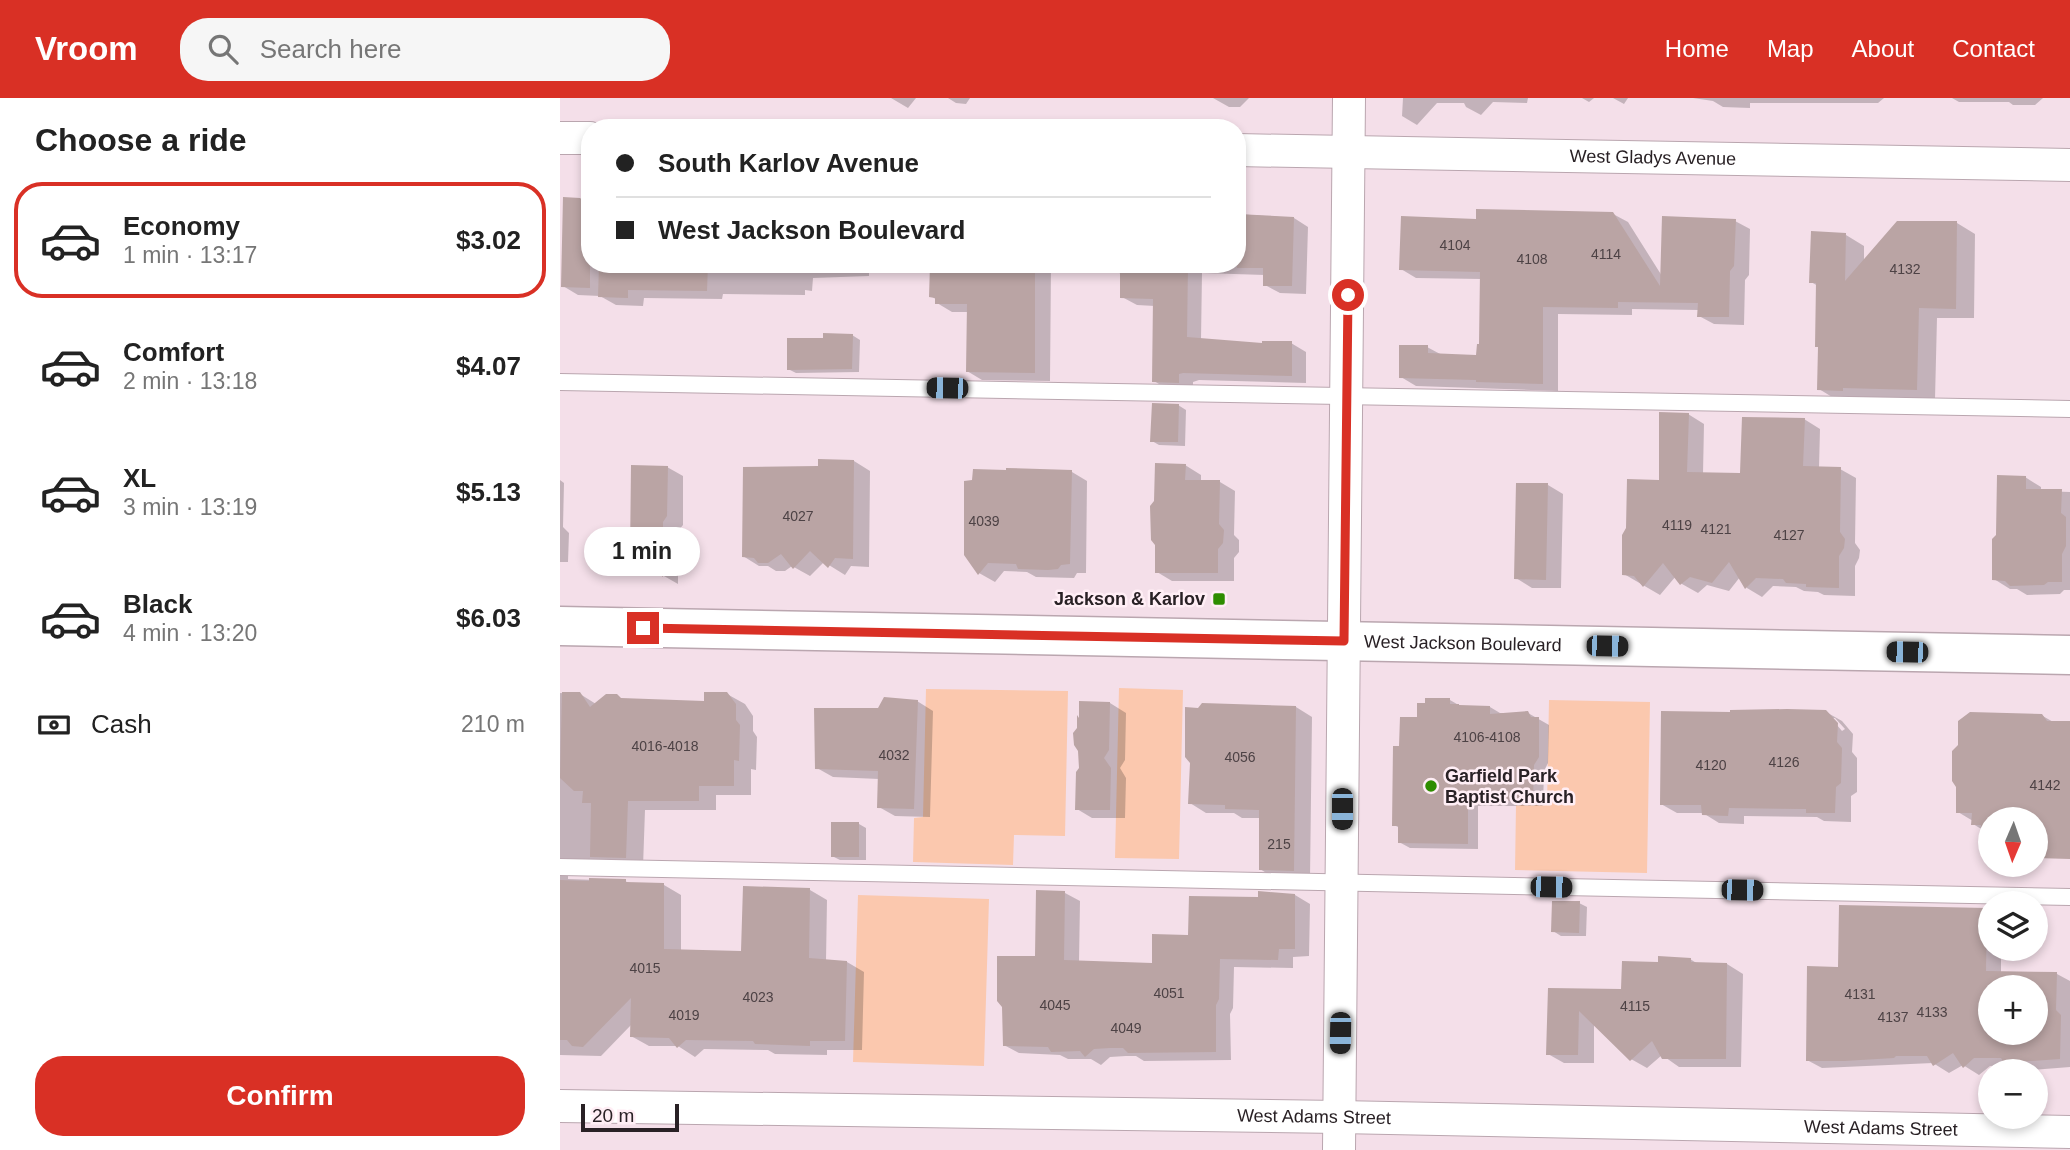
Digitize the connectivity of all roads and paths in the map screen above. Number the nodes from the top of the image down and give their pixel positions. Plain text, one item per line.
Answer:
1 (1349, 98) edge
2 (560, 138) edge
3 (581, 138) edge
4 (1246, 150) edge
5 (1349, 152) junction
6 (2070, 165) edge
7 (560, 382) edge
8 (1347, 396) junction
9 (2070, 409) edge
10 (560, 626) edge
11 (1344, 641) junction
12 (2070, 655) edge
13 (560, 867) edge
14 (1342, 883) junction
15 (2070, 897) edge
16 (560, 1106) edge
17 (1339, 1117) junction
18 (2070, 1132) edge
19 (1339, 1150) edge

1 - 5 street
2 - 3 street
4 - 5 street, West Gladys Avenue
5 - 6 street, West Gladys Avenue
5 - 8 street
7 - 8 lane
8 - 9 lane
8 - 11 street
10 - 11 street, West Jackson Boulevard
11 - 12 street, West Jackson Boulevard
11 - 14 street
13 - 14 lane
14 - 15 lane
14 - 17 street
16 - 17 street, West Adams Street
17 - 18 street, West Adams Street
17 - 19 street

